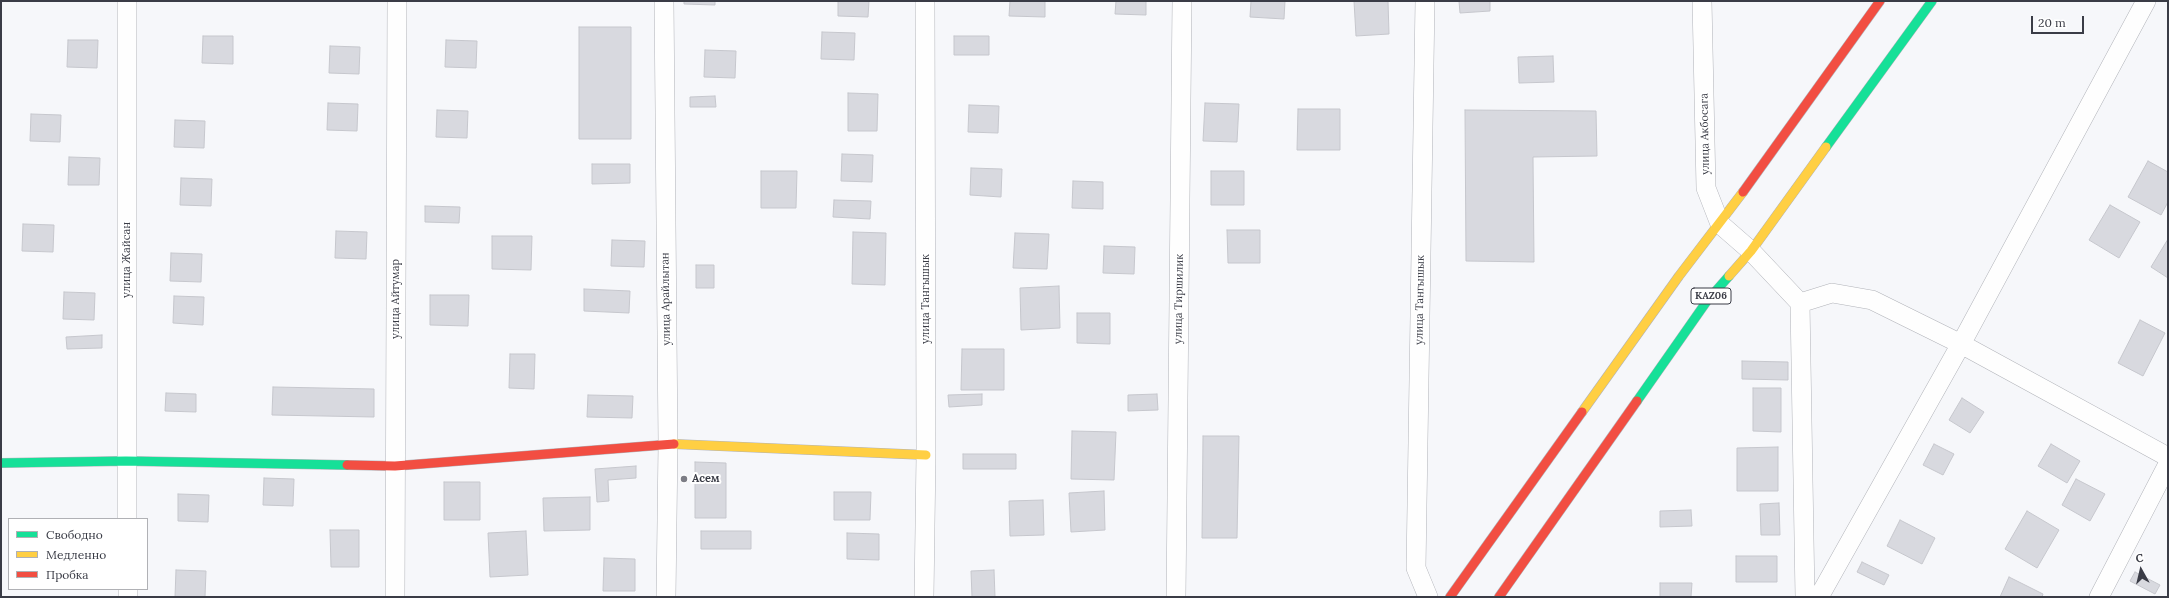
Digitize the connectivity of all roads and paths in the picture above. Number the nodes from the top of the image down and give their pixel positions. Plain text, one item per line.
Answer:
1 (127, 1) edge
2 (397, 1) edge
3 (664, 1) edge
4 (925, 1) edge
5 (1182, 1) edge
6 (1425, 1) edge
7 (1702, 1) edge
8 (1880, 1) edge
9 (1932, 1) edge
10 (2146, 1) edge
11 (1720, 224) junction
12 (1751, 251) junction
13 (1800, 303) junction
14 (1961, 344) junction
15 (668, 444) junction
16 (926, 456) junction
17 (2168, 457) edge
18 (126, 461) junction
19 (1, 463) edge
20 (2168, 464) edge
21 (395, 466) junction
22 (127, 518) edge
23 (395, 597) edge
24 (666, 597) edge
25 (924, 597) edge
26 (1176, 597) edge
27 (1428, 597) edge
28 (1450, 597) edge
29 (1499, 597) edge
30 (1805, 597) edge
31 (1819, 597) edge
32 (2099, 597) edge

1 - 18 street, улица Жайсан
2 - 21 street, улица Айтумар
3 - 15 street, улица Арайлытан
4 - 16 street, улица Тангышык
5 - 26 street, улица Тиршилик
6 - 27 street, улица Тангышык
7 - 11 street, улица Акбосага
8 - 11 main road, KАZ06
9 - 12 main road, KАZ06
10 - 14 street
11 - 12 street, улица Акбосага
11 - 28 main road, KАZ06
12 - 13 street, улица Акбосага
12 - 29 main road, KАZ06
13 - 14 street
13 - 30 street
14 - 17 street
14 - 31 street
15 - 16 main road
15 - 21 main road
15 - 24 street, улица Арайлытан
16 - 25 street, улица Тангышык
18 - 19 main road
18 - 21 main road
18 - 22 street, улица Жайсан
20 - 32 street
21 - 23 street, улица Айтумар

